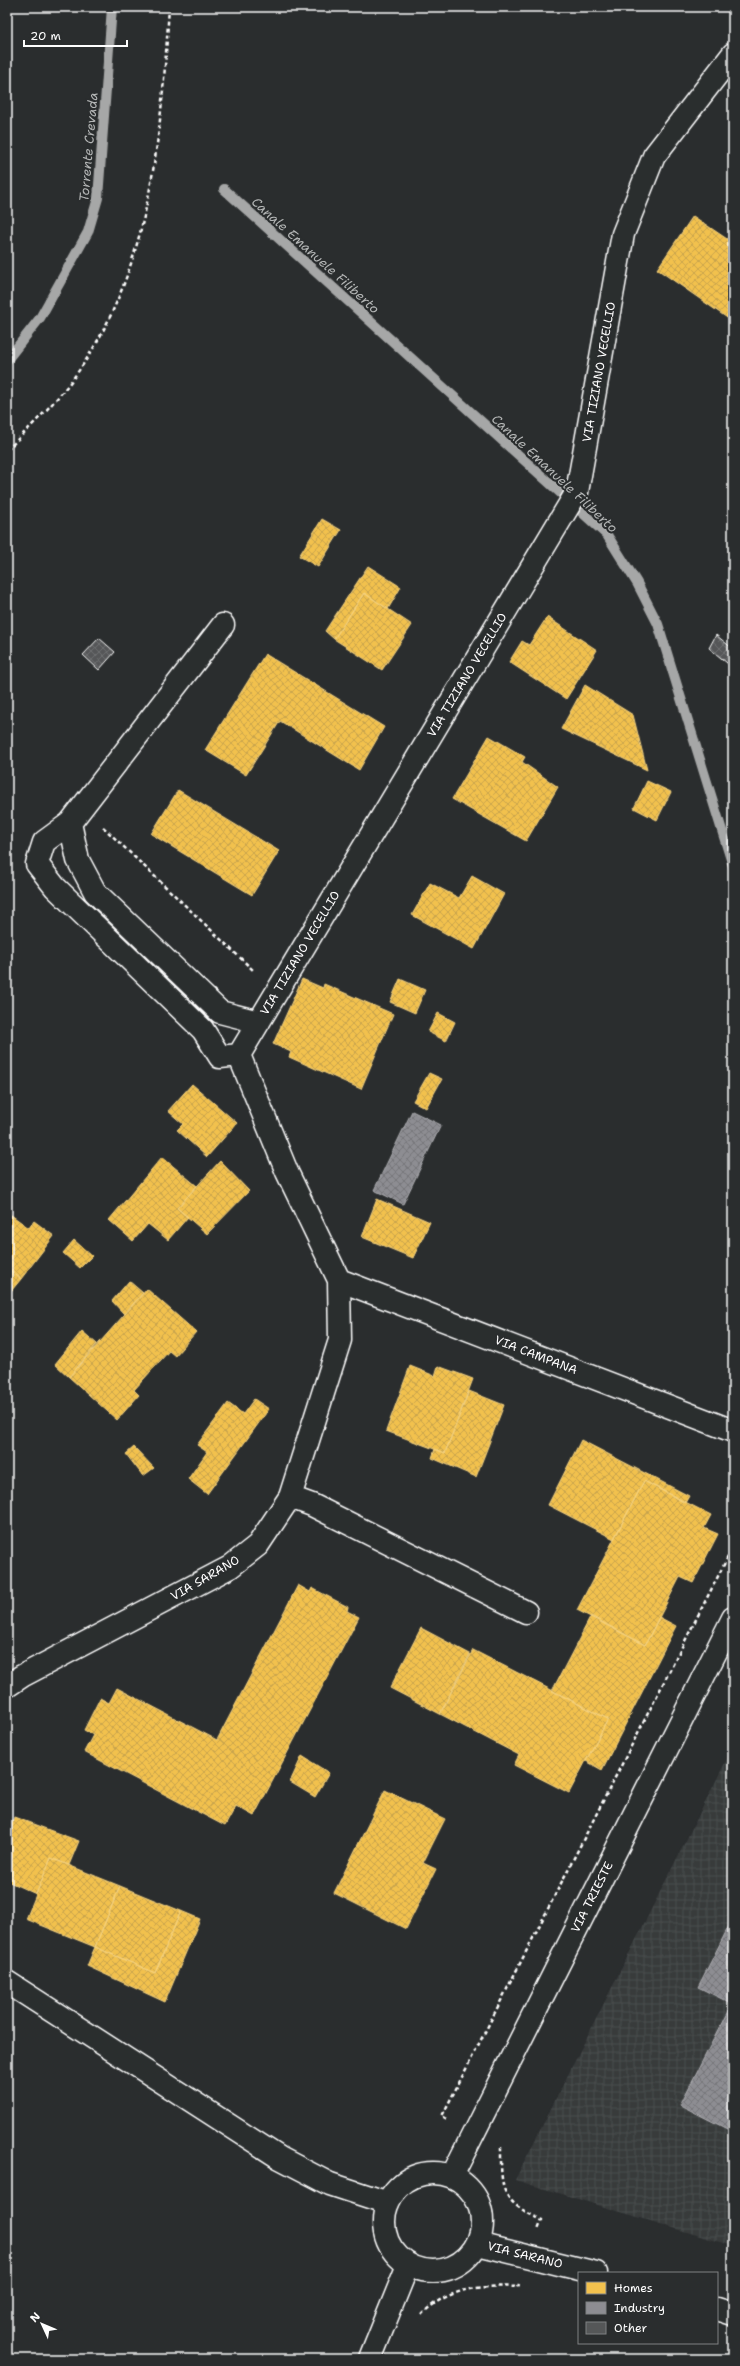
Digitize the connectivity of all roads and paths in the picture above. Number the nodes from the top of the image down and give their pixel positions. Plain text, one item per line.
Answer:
1 (169, 7) edge
2 (733, 54) edge
3 (7, 450) edge
4 (223, 625) dead end
5 (76, 815) junction
6 (277, 992) junction
7 (259, 1022) junction
8 (239, 1055) junction
9 (339, 1280) junction
10 (733, 1431) edge
11 (290, 1496) junction
12 (733, 1547) edge
13 (526, 1612) dead end
14 (733, 1618) edge
15 (7, 1686) edge
16 (7, 1982) edge
17 (447, 2119) dead end
18 (501, 2146) dead end
19 (452, 2176) junction
20 (388, 2203) junction
21 (538, 2230) dead end
22 (478, 2244) junction
23 (408, 2265) junction
24 (592, 2272) edge
25 (520, 2283) dead end
26 (718, 2309) edge
27 (733, 2314) edge
28 (417, 2319) dead end
29 (370, 2359) edge

1 - 3 path
2 - 6 street, VIA TIZIANO VECELLIO
4 - 5 street
5 - 6 path
5 - 7 street
5 - 8 street
6 - 7 street, VIA TIZIANO VECELLIO
7 - 8 street, VIA TIZIANO VECELLIO
8 - 9 street
9 - 10 street, VIA CAMPANA
9 - 11 street, VIA SARANO
11 - 13 street
11 - 15 street, VIA SARANO
12 - 17 path
14 - 19 street, VIA TRIESTE
16 - 20 street
18 - 21 path
19 - 20 street
19 - 22 street
20 - 23 street
22 - 23 street
22 - 24 street, VIA SARANO
23 - 29 street
25 - 28 path
26 - 27 street

